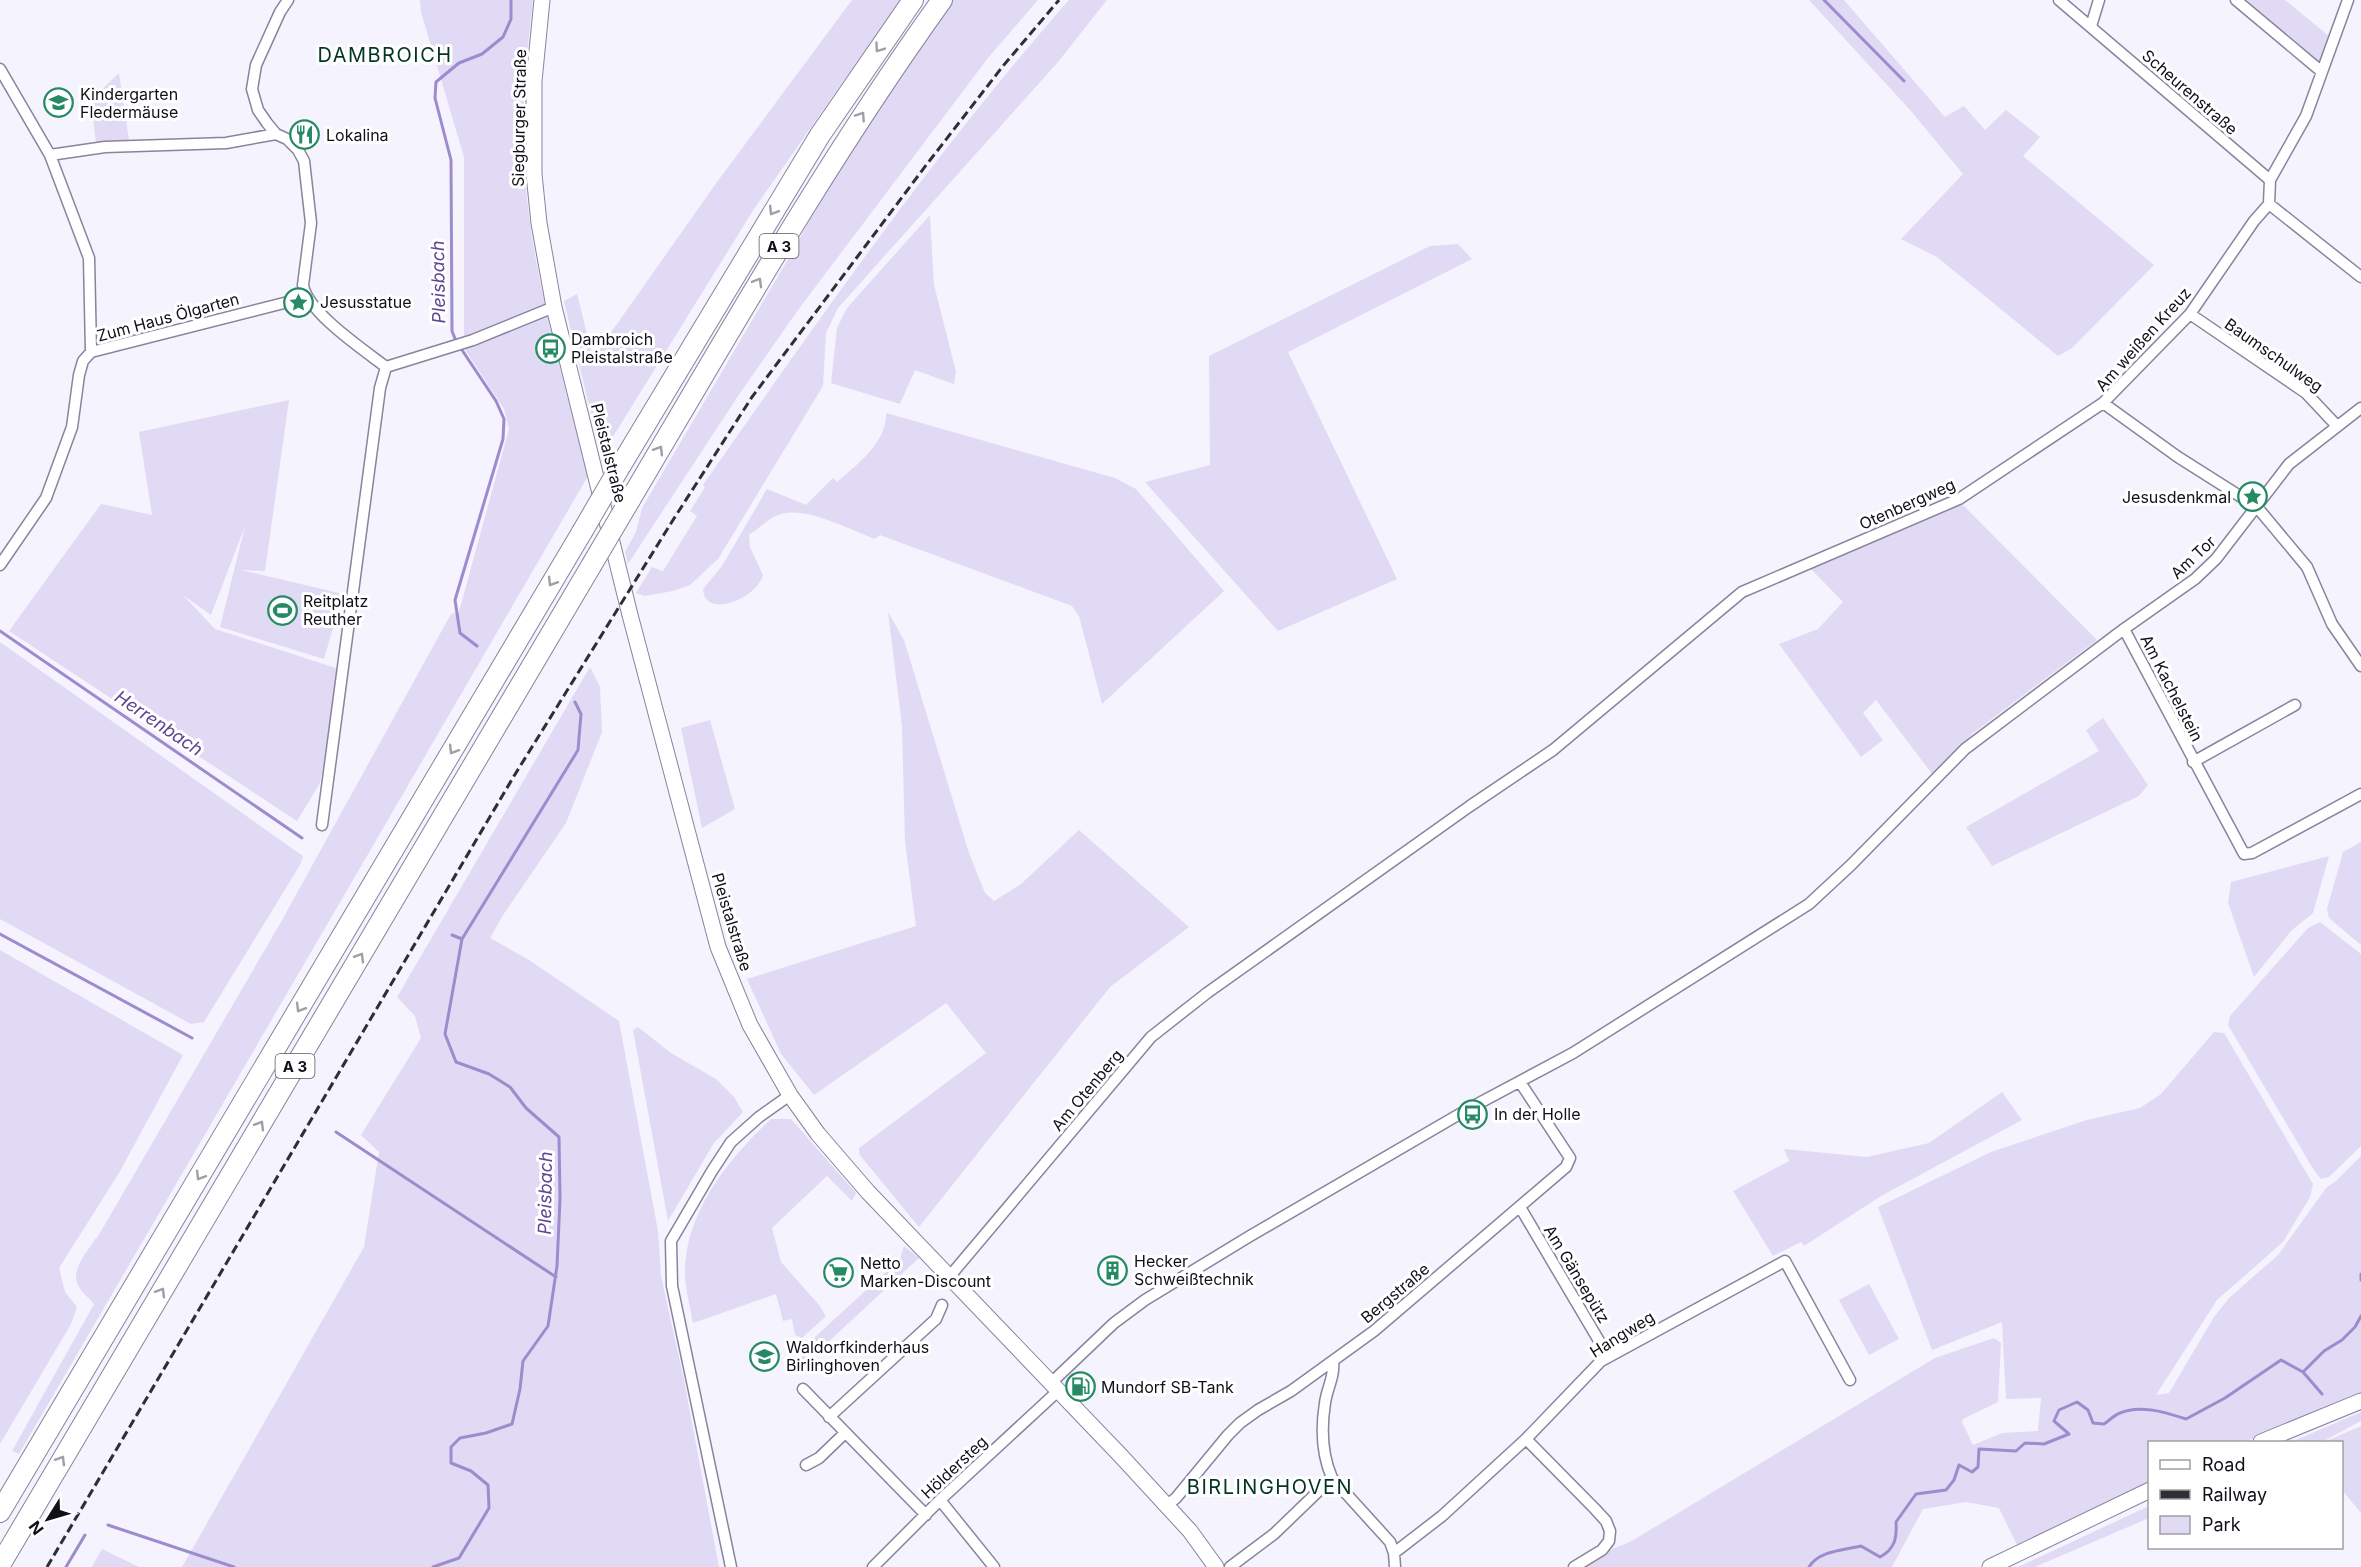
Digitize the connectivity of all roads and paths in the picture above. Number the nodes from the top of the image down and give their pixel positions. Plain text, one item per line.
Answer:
1 (288, 0) edge
2 (542, 0) edge
3 (913, 0) edge
4 (942, 0) edge
5 (2059, 0) edge
6 (2099, 0) edge
7 (2236, 0) edge
8 (2348, 0) edge
9 (2091, 26) junction
10 (0, 69) edge
11 (2322, 72) junction
12 (276, 134) junction
13 (50, 155) junction
14 (2270, 180) junction
15 (2269, 204) junction
16 (2361, 277) edge
17 (304, 293) junction
18 (554, 307) junction
19 (2190, 315) junction
20 (91, 352) junction
21 (386, 367) junction
22 (2103, 403) junction
23 (2361, 408) edge
24 (2337, 426) junction
25 (2257, 507) junction
26 (0, 565) edge
27 (2124, 629) junction
28 (2361, 666) edge
29 (2295, 705) dead end
30 (2193, 762) junction
31 (2361, 794) edge
32 (322, 825) dead end
33 (1271, 949) joint
34 (1520, 1082) junction
35 (790, 1095) junction
36 (1520, 1207) junction
37 (950, 1276) junction
38 (942, 1305) dead end
39 (1608, 1356) junction
40 (1333, 1361) junction
41 (1850, 1380) dead end
42 (1054, 1387) junction
43 (803, 1389) dead end
44 (2361, 1401) edge
45 (830, 1417) junction
46 (845, 1433) junction
47 (1526, 1439) junction
48 (2266, 1441) edge
49 (806, 1465) dead end
50 (1332, 1478) junction
51 (2148, 1491) edge
52 (940, 1500) junction
53 (1166, 1506) junction
54 (0, 1512) edge
55 (926, 1515) junction
56 (1394, 1552) junction
57 (886, 1562) edge
58 (0, 1565) edge
59 (731, 1567) edge
60 (873, 1567) edge
61 (994, 1567) edge
62 (1216, 1567) edge
63 (1230, 1567) edge
64 (1395, 1567) edge
65 (1574, 1567) edge
66 (1990, 1567) edge

1 - 12 street
2 - 18 main road, Siegburger Straße
3 -> 54 highway, A 3, bridge
58 -> 4 highway, A 3, bridge
5 - 9 street, Scheurenstraße
6 - 9 street
7 - 11 street
8 - 11 street
9 - 14 street, Scheurenstraße
10 - 13 street
11 - 14 street
12 - 13 street
12 - 17 street
13 - 20 street
14 - 15 street
15 - 16 street
15 - 19 street, Am weißen Kreuz
17 - 20 street, Zum Haus Ölgarten
17 - 21 street
18 - 21 street
18 - 35 main road, Pleistalstraße
19 - 22 street, Am weißen Kreuz
19 - 24 street, Baumschulweg
20 - 26 street, Zum Haus Ölgarten
21 - 32 street
22 - 25 street, Am weißen Kreuz
22 - 33 street, Otenbergweg
23 - 24 street, Am Tor
24 - 25 street, Am Tor
25 - 27 street, Am Tor
25 - 28 street, Am weißen Kreuz
27 - 30 street, Am Kachelstein
27 - 34 street, Am Tor
29 - 30 street, Am Kachelstein
30 - 31 street, Am Kachelstein
33 - 37 street, Am Otenberg
34 - 36 street, Bergstraße
34 - 42 street
35 - 37 main road, Pleistalstraße
35 - 59 street
36 - 39 street, Am Gänsepütz
36 - 40 street, Bergstraße
37 - 42 main road, Pleistalstraße
38 - 45 street
39 - 41 street, Hangweg
39 - 47 street, Hangweg
40 - 50 street
40 - 53 street, Bergstraße
42 - 52 street, Höldersteg
42 - 53 main road, Pleistalstraße
43 - 45 street
44 - 48 main road
45 - 46 street
46 - 49 street
46 - 55 street
47 - 56 street, Hangweg
47 - 65 street
50 - 56 street
50 - 63 street
51 - 66 main road
52 - 55 street, Höldersteg
52 - 61 street
53 - 62 main road, Pleistalstraße
55 - 57 street, Höldersteg
56 - 64 street
57 - 60 street, Höldersteg

